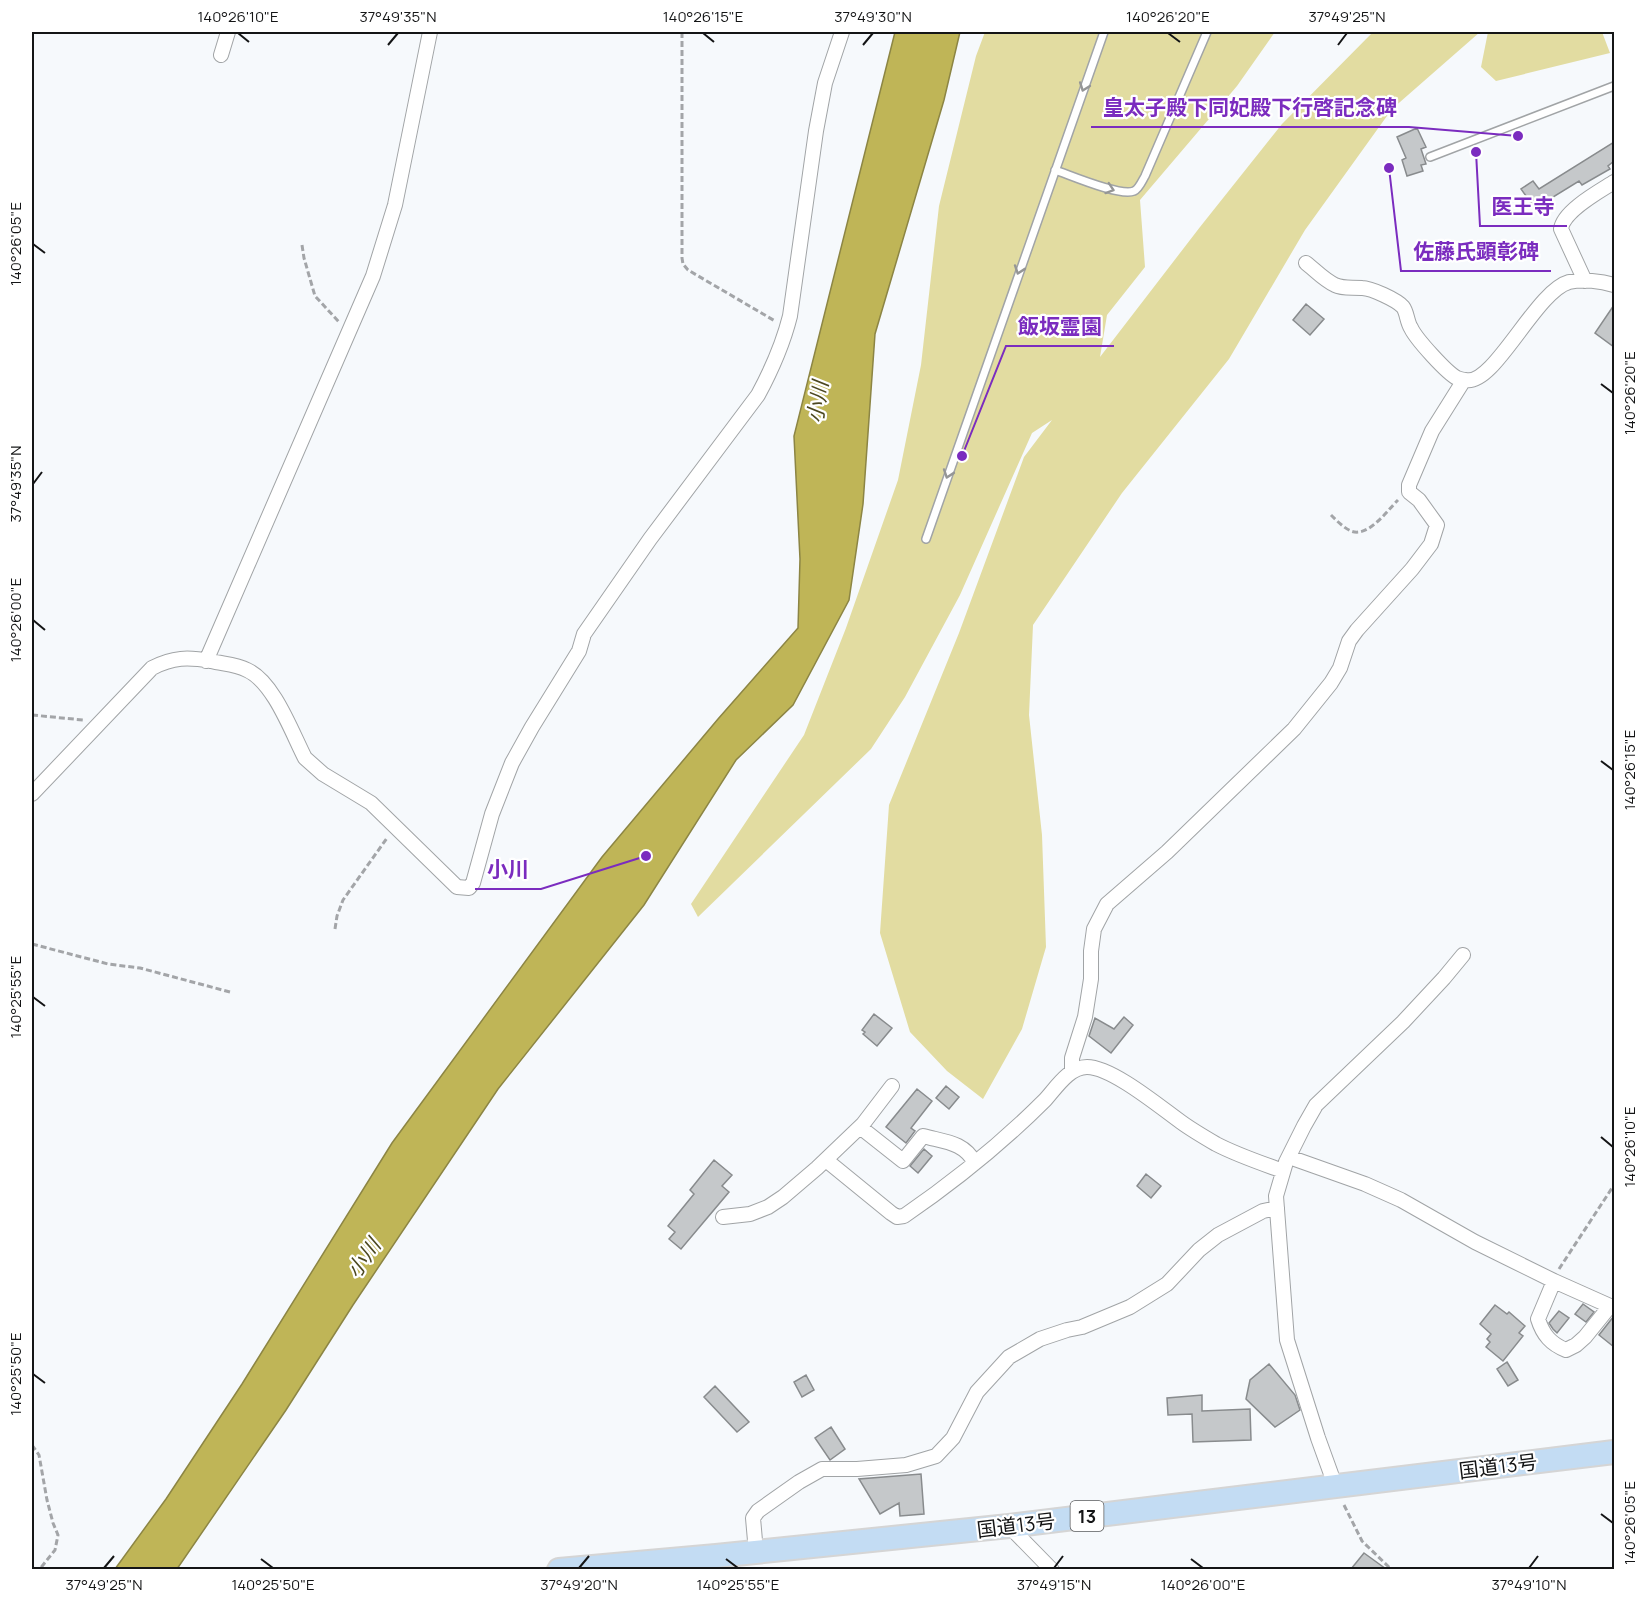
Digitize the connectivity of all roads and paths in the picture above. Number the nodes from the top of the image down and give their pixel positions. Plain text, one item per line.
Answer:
1 (228, 32) edge
2 (430, 32) edge
3 (682, 32) edge
4 (842, 32) edge
5 (1104, 32) edge
6 (1207, 32) edge
7 (221, 55) dead end
8 (1614, 86) edge
9 (1430, 157) dead end
10 (1054, 170) junction
11 (1614, 182) edge
12 (302, 245) dead end
13 (1306, 263) dead end
14 (1585, 281) junction
15 (1614, 285) edge
16 (787, 328) junction
17 (350, 330) junction
18 (1464, 380) junction
19 (1409, 488) junction
20 (1331, 516) dead end
21 (926, 539) dead end
22 (206, 660) junction
23 (32, 716) edge
24 (97, 726) junction
25 (32, 794) edge
26 (396, 827) junction
27 (335, 929) dead end
28 (32, 944) edge
29 (1463, 955) dead end
30 (230, 992) dead end
31 (1072, 1072) junction
32 (892, 1086) dead end
33 (860, 1127) junction
34 (1289, 1156) junction
35 (826, 1160) junction
36 (975, 1163) junction
37 (1283, 1171) junction
38 (1614, 1185) edge
39 (1277, 1208) junction
40 (723, 1217) dead end
41 (1552, 1280) junction
42 (1612, 1306) edge
43 (32, 1445) edge
44 (1614, 1452) edge
45 (1335, 1485) junction
46 (1009, 1526) junction
47 (756, 1552) junction
48 (675, 1564) edge
49 (39, 1569) edge
50 (559, 1569) edge
51 (1052, 1569) edge
52 (1392, 1569) edge

1 - 7 street
2 - 17 street
3 - 16 path
4 - 16 street
5 -> 10 lane
10 -> 6 lane
8 - 9 lane
10 -> 21 lane
11 - 14 street
12 - 17 path
13 - 18 street
14 - 15 street
14 - 18 street
16 - 26 street
17 - 22 street
18 - 19 street
19 - 20 path
19 - 31 street
22 - 24 street
22 - 26 street
23 - 24 path
24 - 25 street
26 - 27 path
28 - 30 path
29 - 34 street
31 - 36 street
31 - 37 street
32 - 33 street
33 - 35 street
33 - 36 street
34 - 37 street
34 - 41 street
35 - 36 street
35 - 40 street
37 - 39 street
38 - 41 path
39 - 45 street
39 - 47 street
41 - 42 street
41 - 42 street
43 - 49 path
44 - 45 highway, 国道13号 / 13
45 - 46 highway, 国道13号 / 13
45 - 52 path
46 - 47 highway, 国道13号 / 13
46 - 51 street
47 - 48 highway, 国道13号 / 13
48 - 50 highway, 国道13号 / 13

